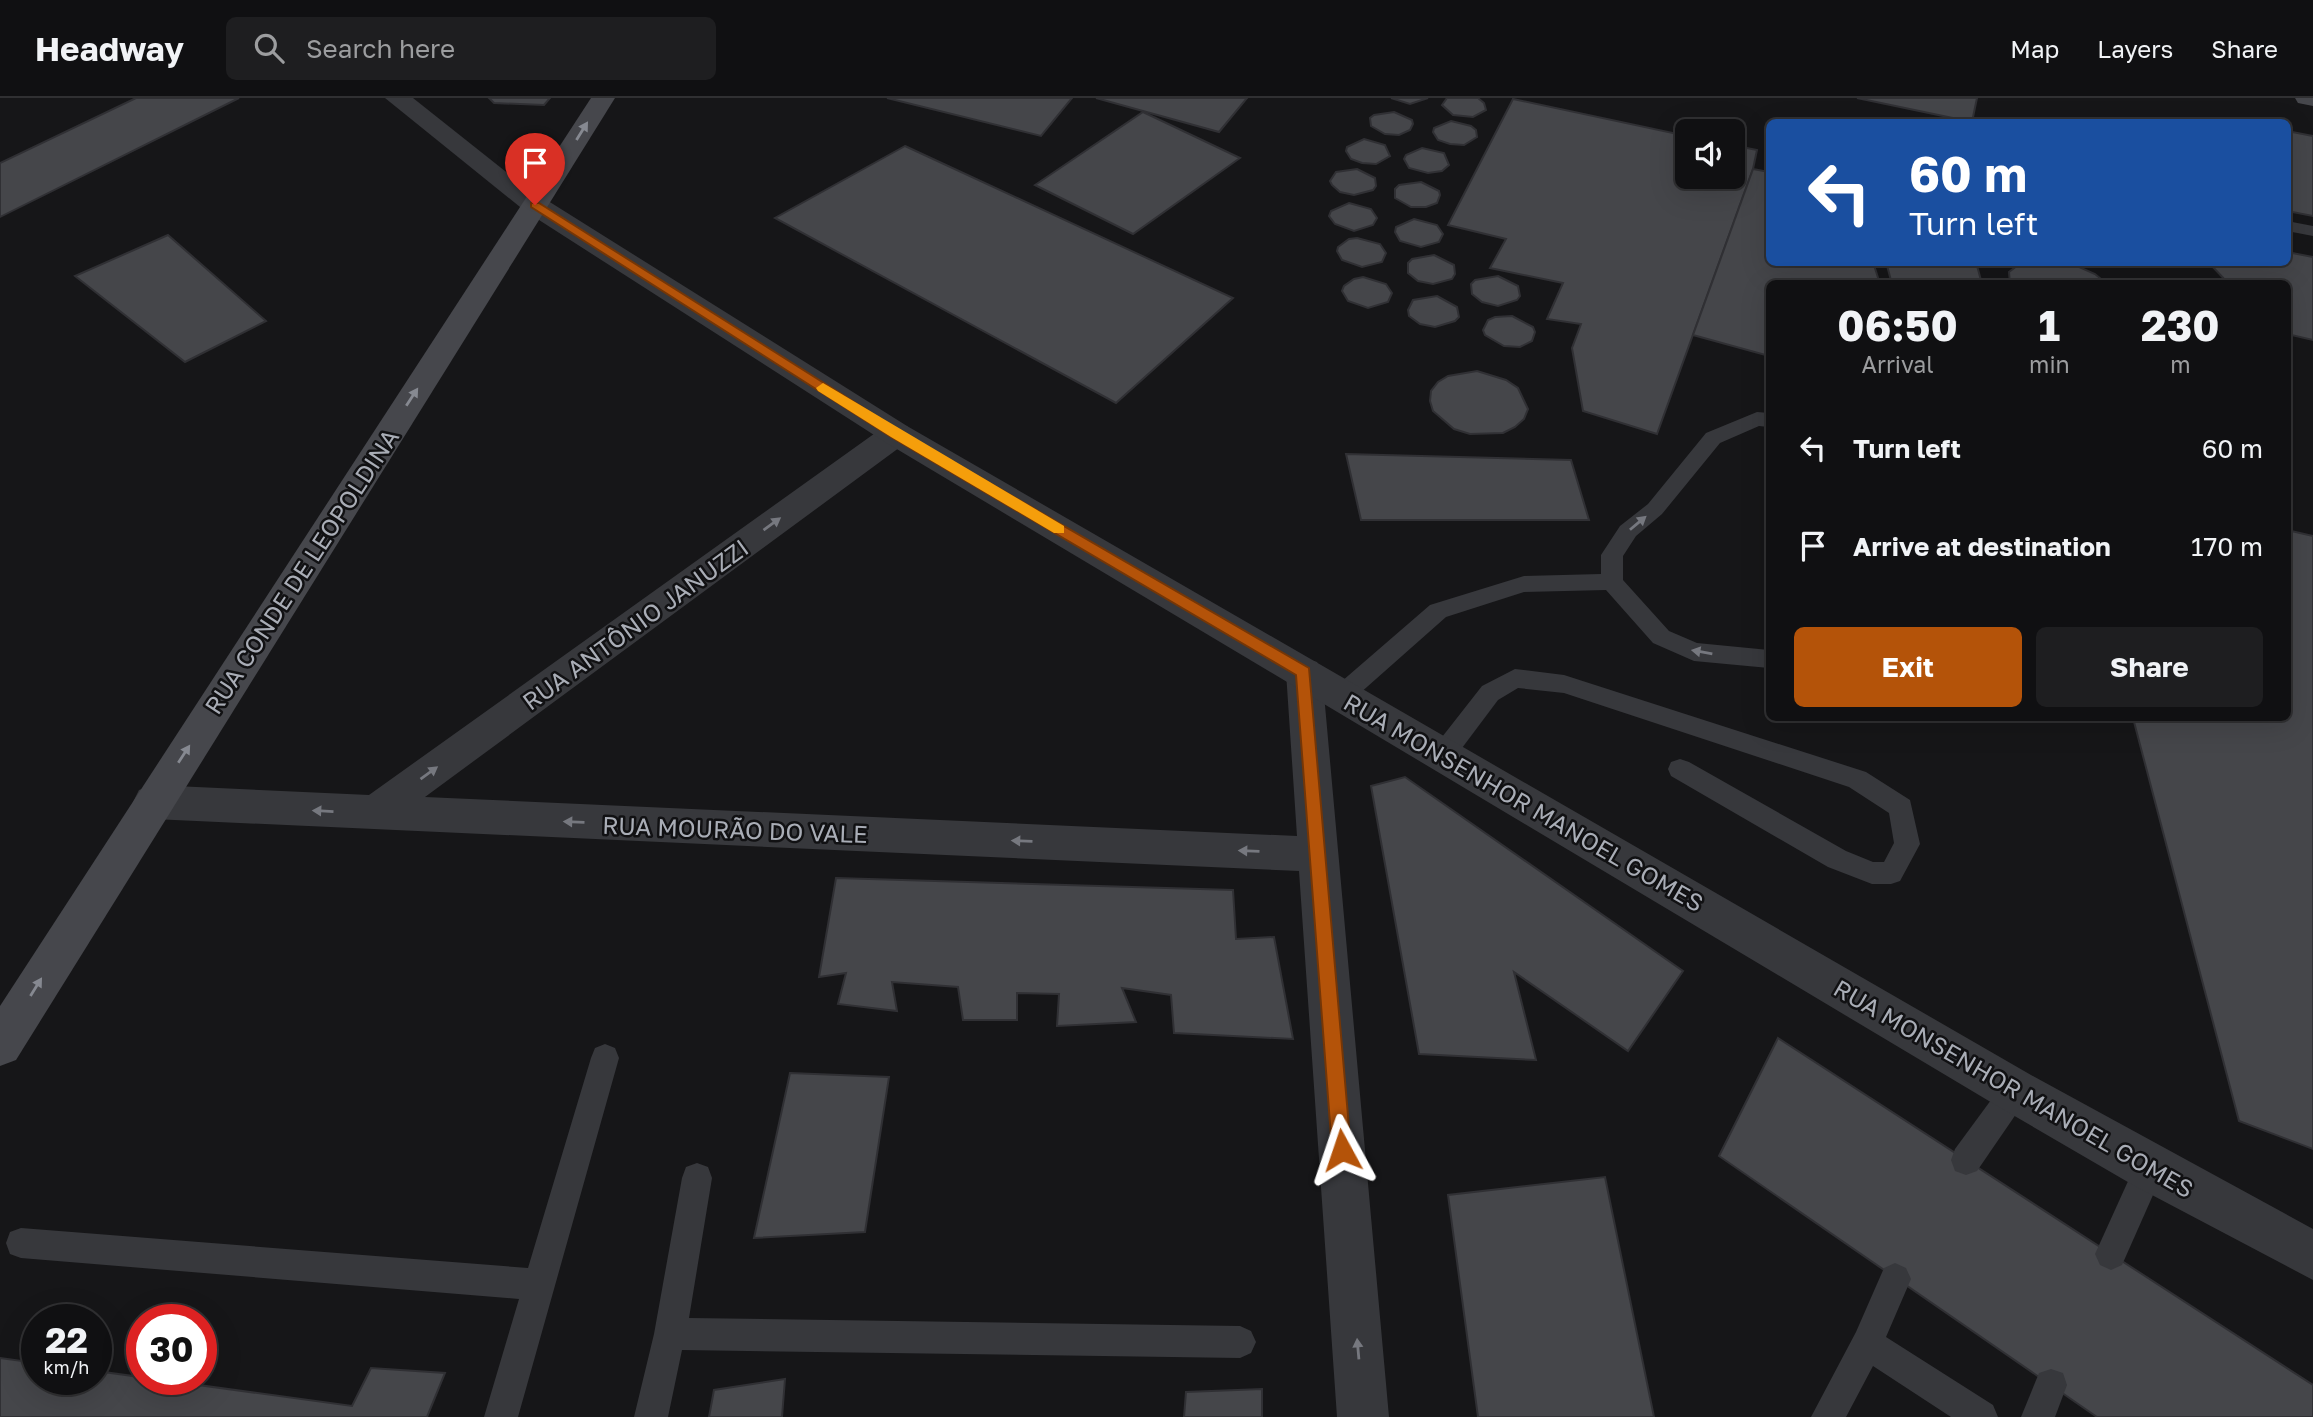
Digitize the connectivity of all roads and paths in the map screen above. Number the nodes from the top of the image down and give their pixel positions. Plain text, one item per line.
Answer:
1 (397, 98) edge
2 (603, 98) edge
3 (2307, 98) edge
4 (2313, 99) edge
5 (535, 205) junction
6 (2291, 227) edge
7 (2313, 231) edge
8 (1766, 420) edge
9 (896, 434) junction
10 (1612, 582) junction
11 (1766, 659) edge
12 (1304, 672) junction
13 (1342, 695) junction
14 (1444, 754) junction
15 (1680, 769) dead end
16 (153, 802) junction
17 (374, 813) junction
18 (1318, 854) junction
19 (0, 1045) edge
20 (604, 1058) dead end
21 (2015, 1091) junction
22 (1966, 1160) dead end
23 (2150, 1168) junction
24 (697, 1178) dead end
25 (21, 1243) dead end
26 (2111, 1254) dead end
27 (2313, 1256) edge
28 (1895, 1279) dead end
29 (538, 1285) junction
30 (670, 1334) junction
31 (1240, 1342) dead end
32 (1867, 1343) junction
33 (2051, 1385) dead end
34 (500, 1417) edge
35 (651, 1417) edge
36 (1363, 1417) edge
37 (1828, 1417) edge
38 (1981, 1417) edge
39 (2038, 1417) edge

1 - 5 street, RUA MONSENHOR MANOEL GOMES
5 -> 2 main road, RUA CONDE DE LEOPOLDINA
3 - 4 main road
5 - 9 street, RUA MONSENHOR MANOEL GOMES
16 -> 5 main road, RUA CONDE DE LEOPOLDINA
6 - 7 lane
10 -> 8 lane
9 - 12 street, RUA MONSENHOR MANOEL GOMES
17 -> 9 street, RUA ANTÔNIO JANUZZI
11 -> 10 lane
10 - 13 lane
12 - 13 street, RUA MONSENHOR MANOEL GOMES
12 - 18 street
13 - 14 street, RUA MONSENHOR MANOEL GOMES
14 - 15 lane
14 - 21 street, RUA MONSENHOR MANOEL GOMES
17 -> 16 street, RUA MOURÃO DO VALE
19 -> 16 main road, RUA CONDE DE LEOPOLDINA
18 -> 17 street, RUA MOURÃO DO VALE
36 -> 18 street
20 - 29 lane
21 - 22 lane
21 - 23 street, RUA MONSENHOR MANOEL GOMES
23 - 26 lane
23 - 27 street, RUA MONSENHOR MANOEL GOMES
24 - 30 lane
25 - 29 lane
28 - 32 lane
29 - 34 lane
30 - 31 lane
30 - 35 lane
32 - 37 lane
32 - 38 lane
33 - 39 lane

